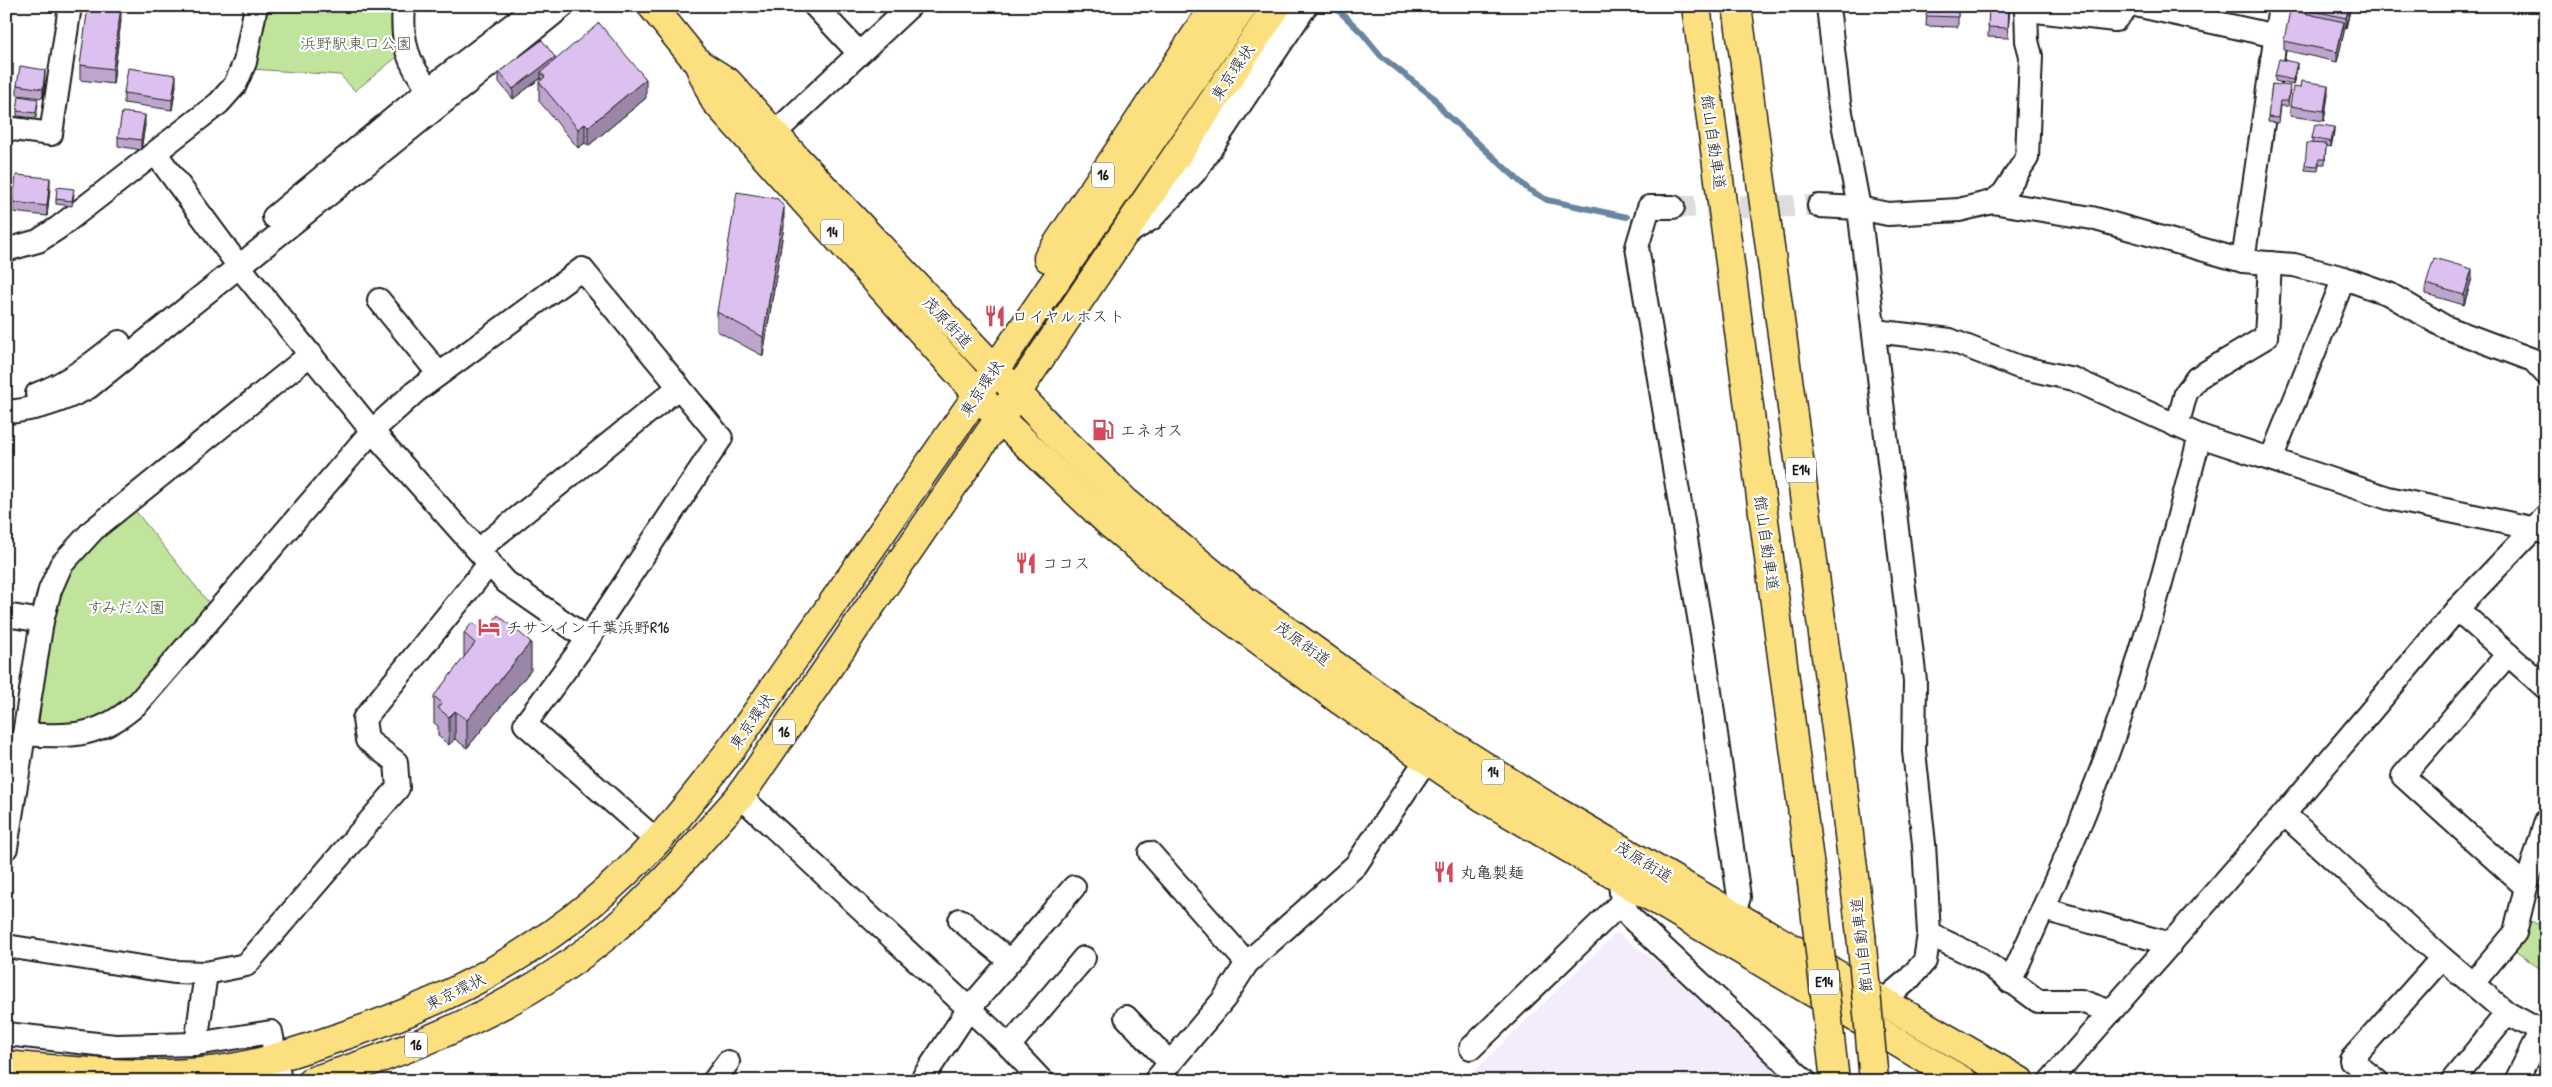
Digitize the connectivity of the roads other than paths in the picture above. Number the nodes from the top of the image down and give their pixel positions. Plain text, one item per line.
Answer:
1 (70, 6) edge
2 (256, 6) edge
3 (404, 6) edge
4 (537, 6) edge
5 (563, 6) edge
6 (652, 6) edge
7 (815, 6) edge
8 (910, 6) edge
9 (1216, 6) edge
10 (1243, 6) edge
11 (1277, 6) edge
12 (1306, 6) edge
13 (1696, 6) edge
14 (1737, 6) edge
15 (1828, 6) edge
16 (2128, 6) edge
17 (2140, 6) edge
18 (2280, 6) edge
19 (2026, 8) edge
20 (2202, 13) edge
21 (2276, 36) junction
22 (859, 52) junction
23 (429, 89) junction
24 (6, 128) edge
25 (766, 141) junction
26 (156, 154) junction
27 (1992, 202) junction
28 (1819, 206) tunnel mouth
29 (1673, 207) tunnel mouth
30 (1859, 208) junction
31 (1122, 237) junction
32 (6, 250) edge
33 (234, 260) junction
34 (2244, 261) junction
35 (2270, 263) junction
36 (2344, 278) junction
37 (379, 300) dead end
38 (1875, 331) junction
39 (311, 354) junction
40 (1000, 362) junction
41 (439, 374) junction
42 (2546, 374) edge
43 (678, 387) junction
44 (1016, 394) junction
45 (977, 395) junction
46 (6, 399) edge
47 (6, 412) edge
48 (999, 418) junction
49 (2177, 426) junction
50 (372, 430) junction
51 (2200, 436) junction
52 (2271, 459) junction
53 (2542, 526) edge
54 (484, 557) junction
55 (2458, 609) junction
56 (6, 615) edge
57 (42, 621) junction
58 (588, 639) junction
59 (2508, 654) junction
60 (2546, 688) edge
61 (24, 734) junction
62 (1426, 760) junction
63 (740, 796) junction
64 (2284, 814) junction
65 (2546, 822) edge
66 (657, 842) junction
67 (1617, 845) junction
68 (6, 848) edge
69 (1150, 852) dead end
70 (2526, 887) junction
71 (1074, 888) dead end
72 (1620, 890) junction
73 (2043, 909) junction
74 (1733, 916) junction
75 (960, 920) dead end
76 (1929, 934) junction
77 (2171, 944) junction
78 (6, 946) edge
79 (1084, 958) dead end
80 (2442, 958) junction
81 (1010, 961) junction
82 (1247, 963) junction
83 (206, 973) junction
84 (2010, 982) junction
85 (2473, 983) junction
86 (1882, 1002) junction
87 (968, 1010) junction
88 (2111, 1012) junction
89 (2507, 1013) junction
90 (1126, 1017) dead end
91 (2543, 1032) edge
92 (6, 1034) edge
93 (196, 1044) junction
94 (1009, 1046) junction
95 (1471, 1048) dead end
96 (728, 1062) dead end
97 (1170, 1063) junction
98 (6, 1065) edge
99 (279, 1070) edge
100 (312, 1081) edge
101 (714, 1081) edge
102 (921, 1081) edge
103 (1042, 1081) edge
104 (1155, 1081) edge
105 (1805, 1081) edge
106 (1835, 1081) edge
107 (1874, 1081) edge
108 (1963, 1081) edge
109 (2020, 1081) edge
110 (2050, 1081) edge
111 (2377, 1081) edge
112 (2452, 1081) edge
113 (2516, 1081) edge

1 - 24 street
2 - 26 street
3 - 23 street
4 - 23 street
5 - 33 street
6 - 25 main road, 茂原街道 / 14
7 - 22 street
8 - 22 street
9 - 40 main road, 16
10 - 40 main road, 東京環状 / 16
11 - 31 main road, 東京環状 / 16
12 - 31 street
13 - 106 main road, 館山自動車道 / E14, bridge
14 - 107 main road, 館山自動車道 / E14, bridge
15 - 30 street
16 - 19 street
17 - 20 street
18 - 21 street
19 - 27 street
20 - 21 street
21 - 34 street
22 - 25 street
23 - 33 street
25 - 40 main road, 茂原街道 / 14
25 - 45 main road, 茂原街道 / 14
26 - 32 street
26 - 33 street
27 - 30 street
27 - 34 street
28 - 30 street
29 - 74 street
30 - 38 street
31 - 44 main road, 東京環状 / 16
33 - 39 street
33 - 46 street
33 - 47 street
34 - 35 street
35 - 36 street
35 - 49 street
36 - 42 street
36 - 52 street
37 - 41 street
38 - 49 street
38 - 76 street
39 - 50 street
39 - 57 street
40 - 44 main road, 茂原街道 / 14
40 - 45 main road, 東京環状 / 16
41 - 43 street
41 - 50 street
43 - 54 street
43 - 58 street
44 - 48 main road, 東京環状 / 16
44 - 67 main road, 茂原街道 / 14
45 - 48 main road, 茂原街道 / 14
45 - 66 main road, 東京環状 / 16
48 - 62 main road, 茂原街道 / 14
48 - 63 main road, 東京環状 / 16
49 - 51 street
50 - 54 street
50 - 61 street
51 - 52 street
51 - 73 street
52 - 53 street
53 - 55 street
54 - 58 street
54 - 83 street
55 - 59 street
55 - 64 street
56 - 57 street
57 - 61 street
58 - 66 street
59 - 60 street
59 - 70 street
61 - 68 street
62 - 72 main road, 茂原街道 / 14
62 - 82 street
63 - 87 street
63 - 100 main road, 東京環状 / 16
64 - 77 street
64 - 80 street
65 - 70 street
66 - 99 main road, 東京環状 / 16
67 - 72 street
67 - 74 main road, 茂原街道 / 14
69 - 82 street
70 - 85 street
71 - 81 street
72 - 95 street
72 - 105 street
72 - 108 main road, 茂原街道 / 14
73 - 77 street
73 - 84 street
74 - 86 main road, 茂原街道 / 14
75 - 81 street
76 - 84 street
76 - 86 street
77 - 88 street
78 - 83 street
79 - 94 street
80 - 85 street
80 - 111 street
81 - 87 street
82 - 97 street
83 - 93 street
84 - 88 street
85 - 89 street
86 - 109 main road, 茂原街道 / 14
87 - 94 street
87 - 102 street
88 - 110 street
89 - 91 street
89 - 112 street
90 - 97 street
91 - 113 street
92 - 93 street
93 - 99 street
94 - 103 street
96 - 101 street
97 - 104 street
98 - 99 main road, 東京環状 / 16

